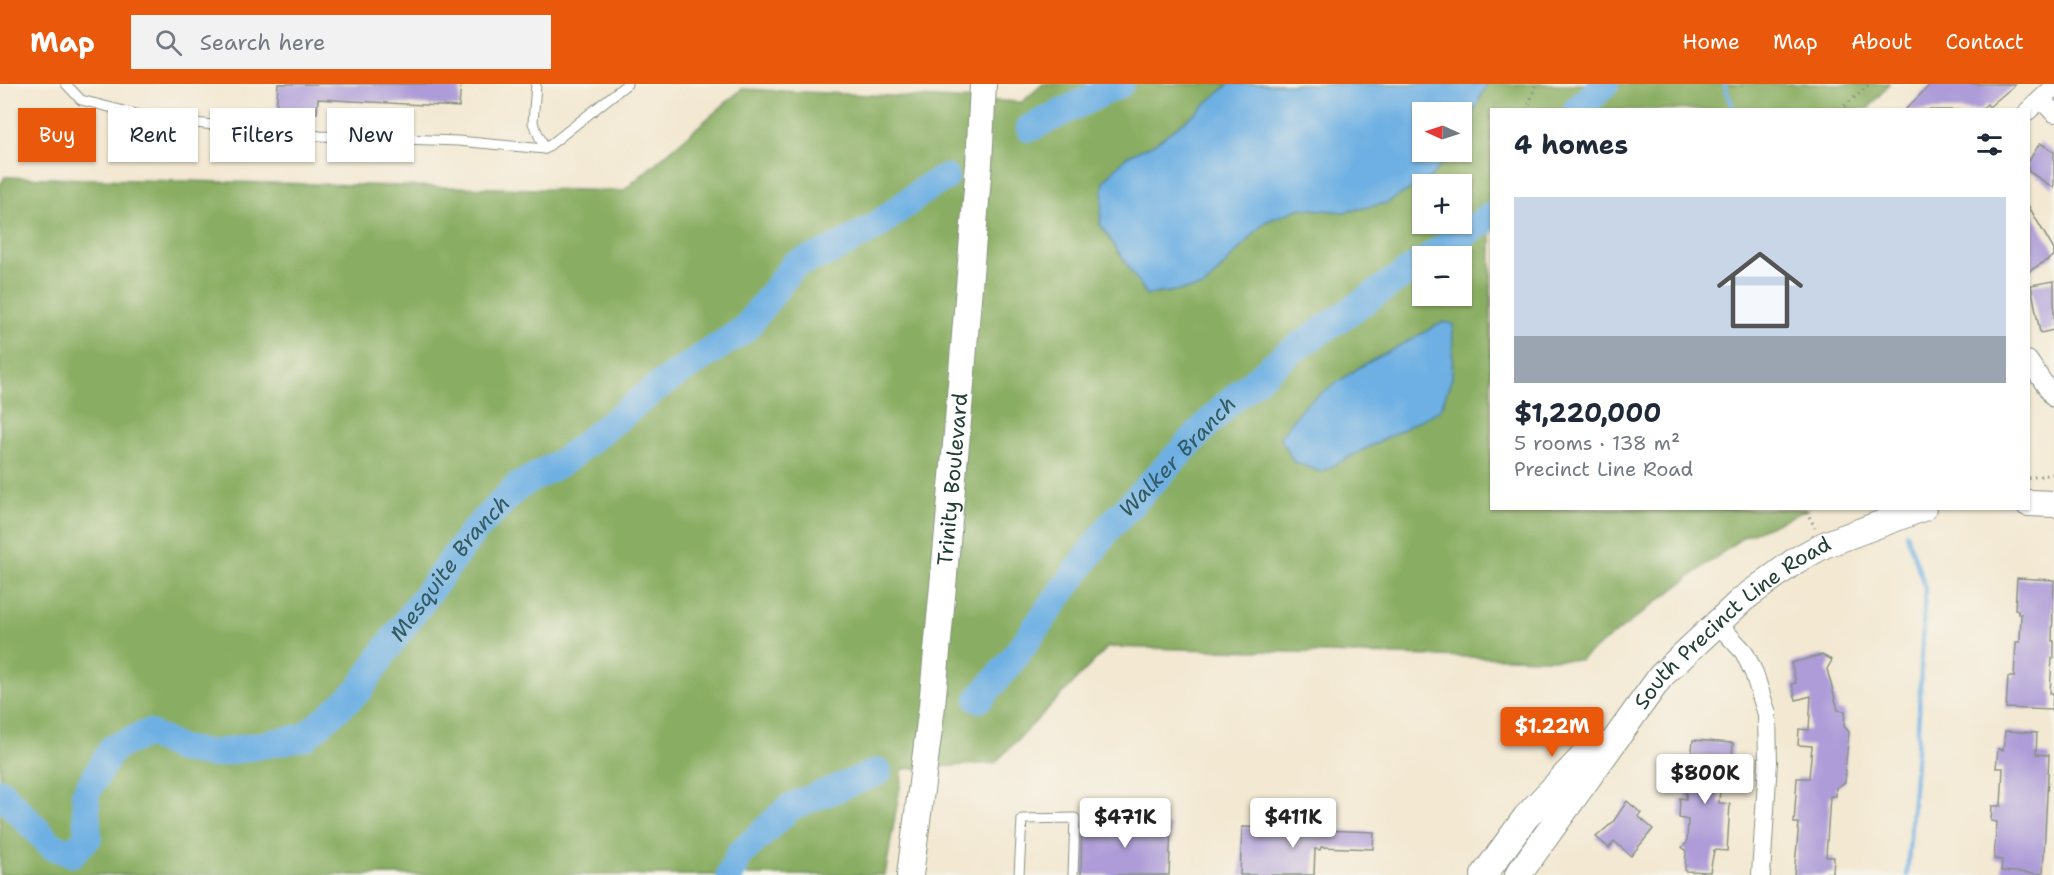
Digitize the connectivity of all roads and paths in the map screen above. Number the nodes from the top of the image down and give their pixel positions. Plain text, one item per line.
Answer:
1 (66, 84) edge
2 (536, 84) edge
3 (627, 84) edge
4 (983, 84) edge
5 (1536, 84) edge
6 (1870, 84) edge
7 (2041, 99) edge
8 (1528, 108) edge
9 (1842, 108) edge
10 (2054, 113) edge
11 (545, 149) junction
12 (2030, 362) edge
13 (2049, 376) edge
14 (2054, 398) edge
15 (2054, 474) edge
16 (2030, 478) edge
17 (2030, 503) edge
18 (2054, 504) edge
19 (1918, 510) edge
20 (1718, 624) junction
21 (1661, 676) junction
22 (910, 875) edge
23 (1019, 875) edge
24 (1073, 875) edge
25 (1484, 875) edge
26 (1518, 875) edge
27 (1761, 875) edge

1 - 11 lane
2 - 11 lane
3 - 11 lane
4 - 22 main road, Trinity Boulevard
5 - 8 path
6 - 9 path
7 - 10 street
12 - 13 street
13 - 14 street
15 - 16 path
17 - 18 main road
19 - 20 main road, South Precinct Line Road
20 - 21 main road, South Precinct Line Road
20 - 27 street
21 - 25 main road
21 - 26 main road, South Precinct Line Road
23 - 24 lane

